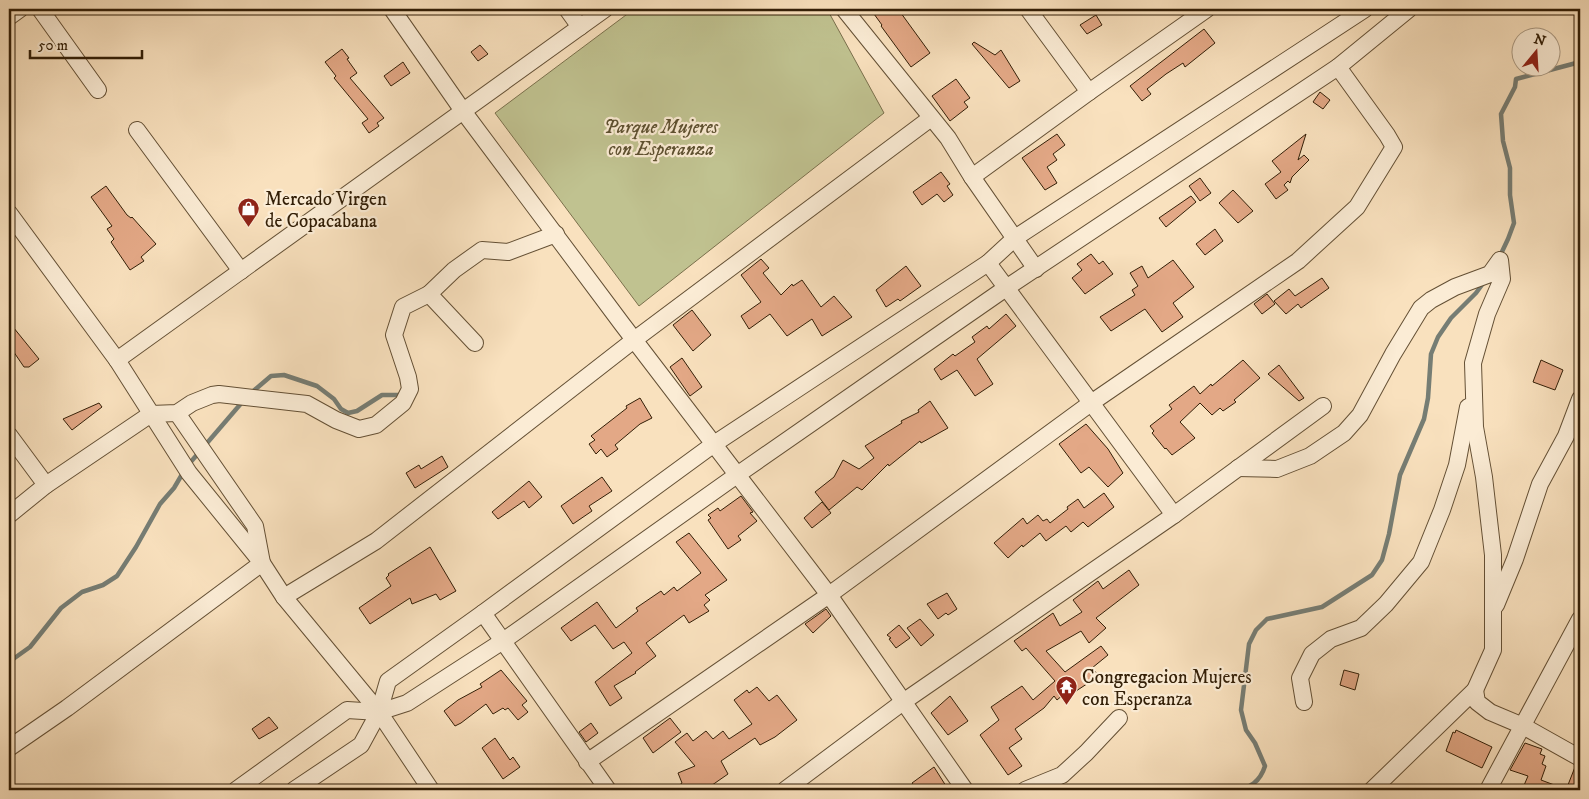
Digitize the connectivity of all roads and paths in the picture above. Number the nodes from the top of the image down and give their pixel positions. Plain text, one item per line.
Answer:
1 (20, 9) edge
2 (40, 9) edge
3 (392, 9) edge
4 (567, 9) edge
5 (605, 9) edge
6 (844, 9) edge
7 (1028, 9) edge
8 (1207, 9) edge
9 (1365, 9) edge
10 (1409, 9) edge
11 (9, 17) edge
12 (580, 27) junction
13 (1338, 67) junction
14 (98, 90) dead end
15 (1089, 92) junction
16 (463, 111) junction
17 (931, 118) junction
18 (137, 130) dead end
19 (972, 177) junction
20 (9, 213) edge
21 (556, 234) junction
22 (1015, 238) junction
23 (988, 263) junction
24 (1036, 269) junction
25 (241, 271) junction
26 (1006, 288) junction
27 (429, 294) junction
28 (634, 340) junction
29 (475, 344) dead end
30 (117, 360) junction
31 (1473, 386) junction
32 (1580, 399) edge
33 (1091, 403) junction
34 (1323, 406) dead end
35 (177, 413) junction
36 (151, 414) junction
37 (9, 435) edge
38 (714, 444) junction
39 (1238, 468) junction
40 (738, 475) junction
41 (46, 484) junction
42 (9, 515) edge
43 (1174, 515) junction
44 (262, 563) junction
45 (829, 595) junction
46 (284, 597) junction
47 (1493, 612) junction
48 (483, 614) junction
49 (1580, 619) edge
50 (503, 641) junction
51 (1475, 690) junction
52 (903, 702) junction
53 (1304, 702) dead end
54 (379, 712) junction
55 (1119, 718) dead end
56 (1523, 726) junction
57 (9, 748) edge
58 (1580, 758) edge
59 (587, 762) junction
60 (236, 790) edge
61 (294, 790) edge
62 (431, 790) edge
63 (608, 790) edge
64 (785, 790) edge
65 (965, 790) edge
66 (1025, 790) edge
67 (1372, 790) edge
68 (1488, 790) edge

1 - 11 street
2 - 14 street
3 - 16 street
4 - 12 street
5 - 12 street
6 - 17 street
7 - 15 street
8 - 15 street
9 - 22 street
10 - 13 street
12 - 16 street
13 - 24 street
13 - 33 street
15 - 19 street
16 - 21 street
16 - 25 street
17 - 19 street
17 - 28 street
18 - 25 street
19 - 22 street
20 - 30 street
21 - 27 street
21 - 28 street
22 - 23 street
22 - 24 street
23 - 26 street
23 - 38 street
24 - 26 street
25 - 30 street
26 - 33 street
26 - 40 street
27 - 29 street
27 - 35 street
28 - 38 street
28 - 46 street
30 - 36 street
31 - 39 street
31 - 47 street
31 - 53 street
32 - 47 street
33 - 43 street
33 - 45 street
34 - 39 street
35 - 36 street
35 - 44 street
36 - 41 street
36 - 44 street
37 - 41 street
38 - 40 street
38 - 48 street
39 - 43 street
40 - 45 street
40 - 50 street
41 - 42 street
43 - 52 street
44 - 46 street
44 - 57 street
45 - 52 street
45 - 59 street
46 - 54 street
47 - 51 street
48 - 50 street
48 - 54 street
49 - 56 street
50 - 54 street
50 - 59 street
51 - 56 street
51 - 67 street
52 - 64 street
52 - 65 street
54 - 60 street
54 - 61 street
54 - 62 street
55 - 66 street
56 - 58 street
56 - 68 street
59 - 63 street

